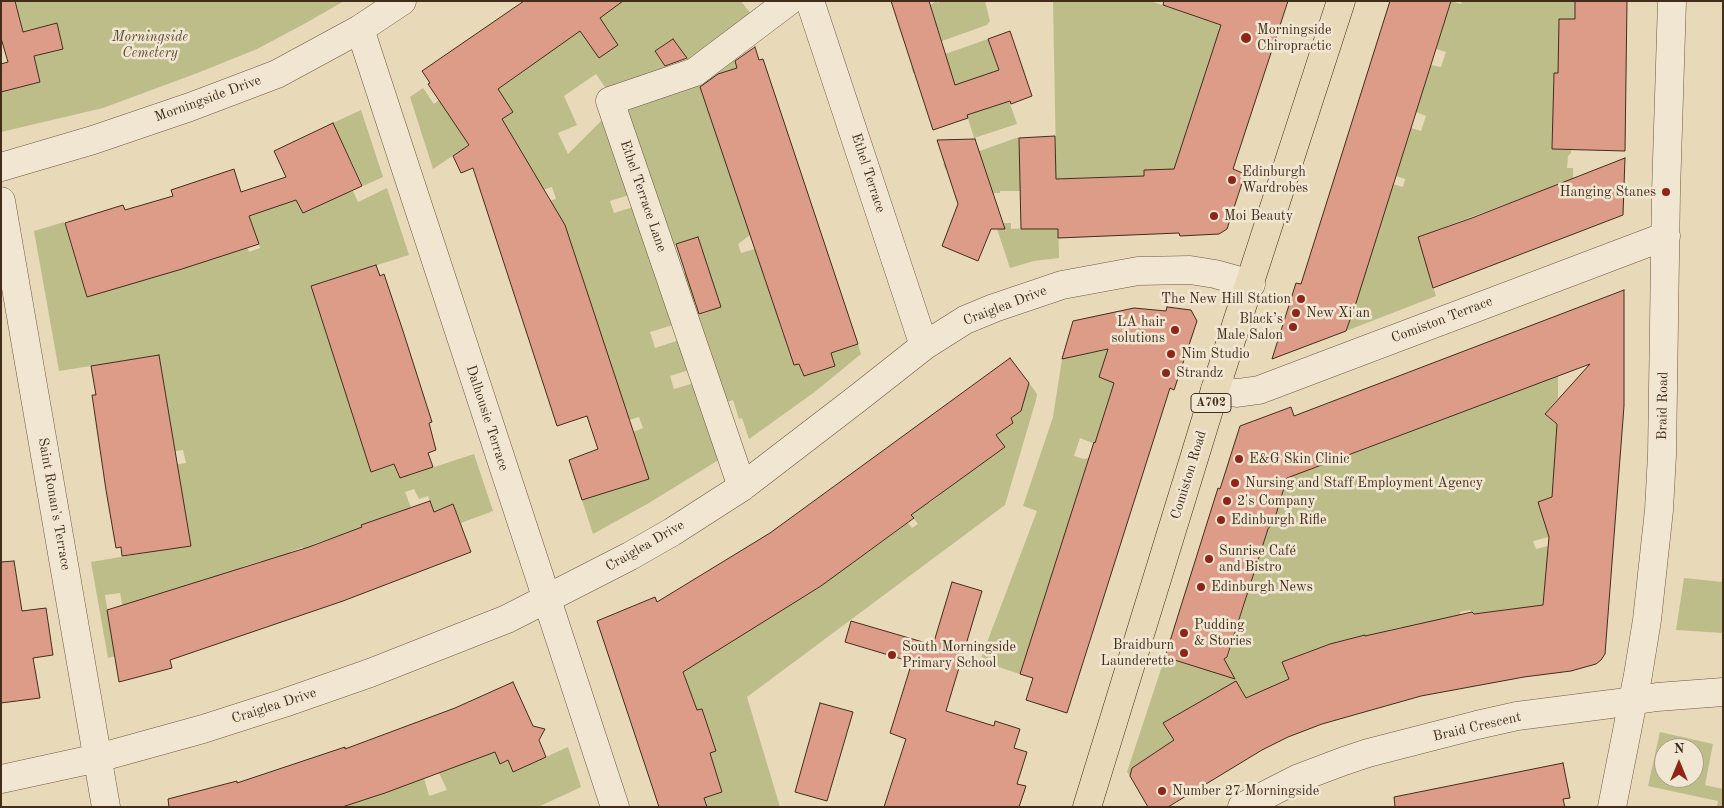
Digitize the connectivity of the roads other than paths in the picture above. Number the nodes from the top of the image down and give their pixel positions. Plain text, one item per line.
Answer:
1 (402, 1) edge
2 (789, 1) edge
3 (810, 1) edge
4 (1341, 1) edge
5 (1672, 1) edge
6 (360, 29) junction
7 (1, 167) edge
8 (1, 200) edge
9 (1666, 236) junction
10 (1250, 284) junction
11 (924, 346) junction
12 (1215, 390) junction
13 (742, 487) junction
14 (547, 600) junction
15 (1723, 692) edge
16 (1633, 701) junction
17 (98, 758) junction
18 (1, 779) edge
19 (106, 807) edge
20 (615, 807) edge
21 (1087, 807) edge
22 (1242, 807) edge
23 (1612, 807) edge

1 - 6 street, Morningside Drive
2 - 13 street, Ethel Terrace Lane
3 - 11 street, Ethel Terrace
4 - 10 main road, Comiston Road / A702
5 - 9 street, Braid Road
6 - 7 street, Morningside Drive
6 - 14 street, Dalhousie Terrace
8 - 17 street, Saint Ronan's Terrace
9 - 12 street, Comiston Terrace
9 - 16 street, Braid Road
10 - 11 street, Craiglea Drive
10 - 12 main road, Comiston Road / A702
11 - 13 street, Craiglea Drive
12 - 21 main road, Comiston Road / A702
13 - 14 street, Craiglea Drive
14 - 17 street, Craiglea Drive
14 - 20 street, Dalhousie Terrace
15 - 16 street, Braid Crescent
16 - 22 street, Braid Crescent
16 - 23 street, Braid Road
17 - 18 street, Craiglea Drive
17 - 19 street, Saint Ronan's Terrace

